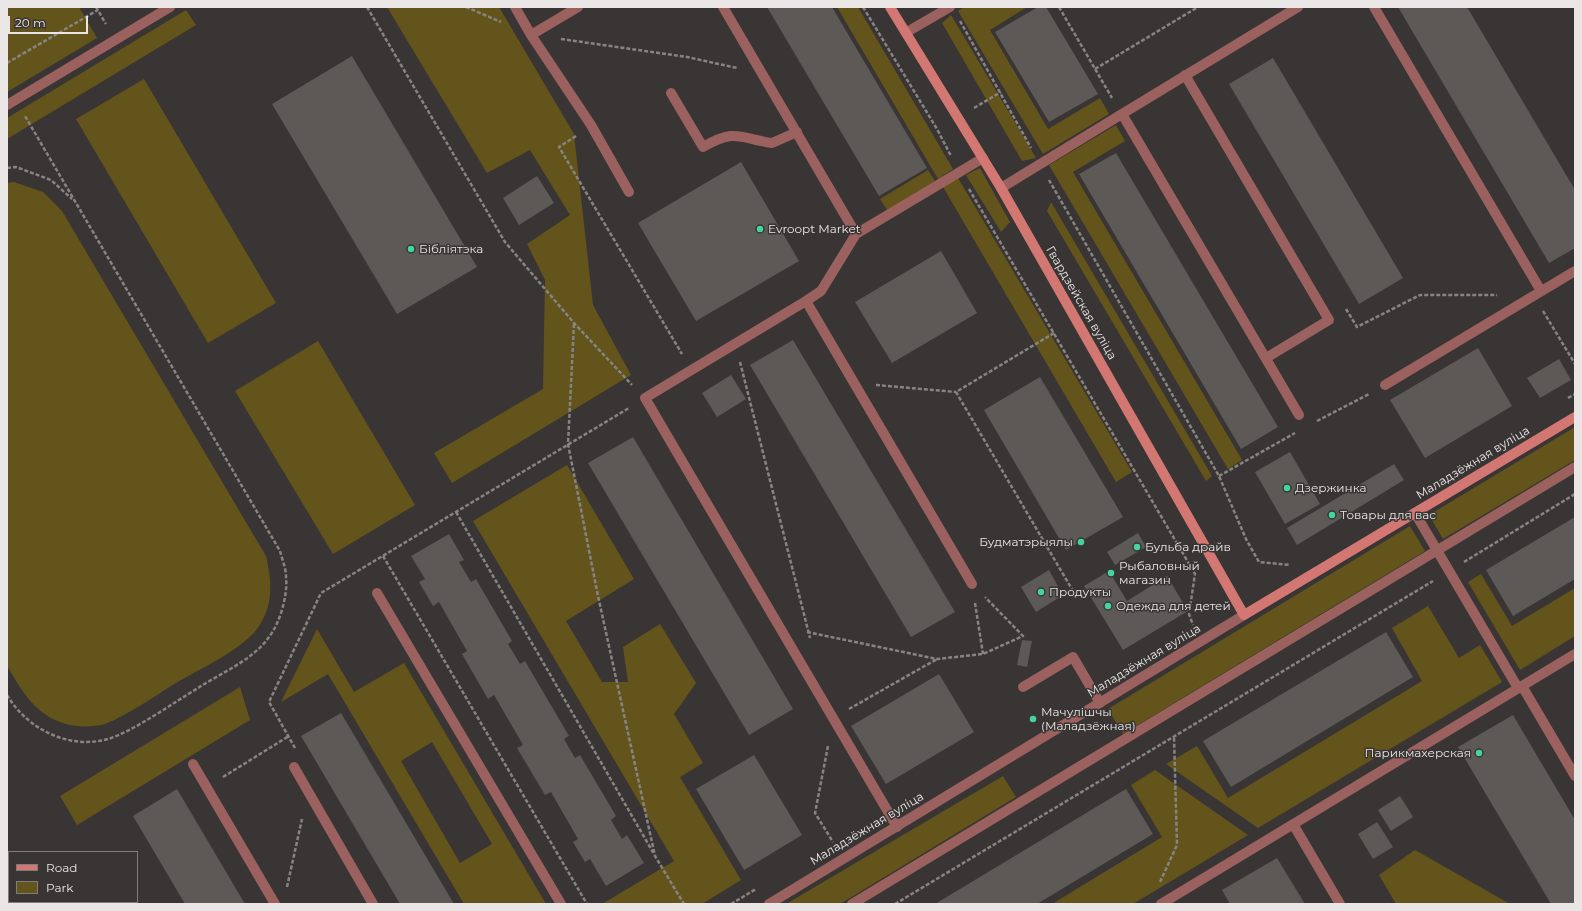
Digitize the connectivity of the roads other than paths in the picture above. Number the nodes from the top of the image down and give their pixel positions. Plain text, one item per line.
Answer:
1 (170, 7) edge
2 (515, 7) edge
3 (578, 7) edge
4 (723, 7) edge
5 (890, 7) edge
6 (950, 7) edge
7 (1298, 7) edge
8 (1374, 7) edge
9 (907, 32) junction
10 (532, 35) junction
11 (1185, 75) junction
12 (671, 93) dead end
13 (12, 102) edge
14 (1122, 114) junction
15 (797, 132) junction
16 (983, 158) junction
17 (1000, 188) junction
18 (629, 192) dead end
19 (856, 234) junction
20 (1575, 271) edge
21 (1538, 293) junction
22 (806, 300) junction
23 (1266, 358) junction
24 (1385, 385) dead end
25 (1299, 415) dead end
26 (1575, 417) edge
27 (1575, 468) edge
28 (1415, 513) junction
29 (1437, 550) junction
30 (972, 584) road end
31 (377, 593) dead end
32 (1244, 615) junction
33 (1575, 654) edge
34 (1023, 687) dead end
35 (1520, 687) junction
36 (1100, 703) junction
37 (193, 764) dead end
38 (294, 767) dead end
39 (1575, 776) edge
40 (1293, 824) junction
41 (897, 827) junction
42 (275, 904) edge
43 (373, 904) edge
44 (561, 904) edge
45 (769, 904) edge
46 (852, 904) edge
47 (1161, 904) edge
48 (1340, 904) edge

1 - 13 street
2 - 10 street
3 - 10 street
4 - 15 street
5 - 9 street, Гвардзейская вуліца
6 - 9 street
7 - 11 street
8 - 21 street
9 - 16 street, Гвардзейская вуліца
10 - 18 street
11 - 14 street
11 - 23 street
12 - 15 street
14 - 17 street
14 - 23 street
15 - 19 street
16 - 17 street, Гвардзейская вуліца
16 - 19 street
17 - 32 street, Гвардзейская вуліца
19 - 22 street
20 - 21 street
21 - 24 street
22 - 30 street
22 - 41 street
23 - 25 street
26 - 28 street, Маладзёжная вуліца
27 - 29 street
28 - 29 street
28 - 32 street, Маладзёжная вуліца
29 - 35 street
29 - 46 street
31 - 44 street
32 - 36 street, Маладзёжная вуліца
33 - 35 street
34 - 36 street
35 - 39 street
35 - 40 street
36 - 41 street, Маладзёжная вуліца
37 - 42 street
38 - 43 street
40 - 47 street
40 - 48 street
41 - 45 street, Маладзёжная вуліца

